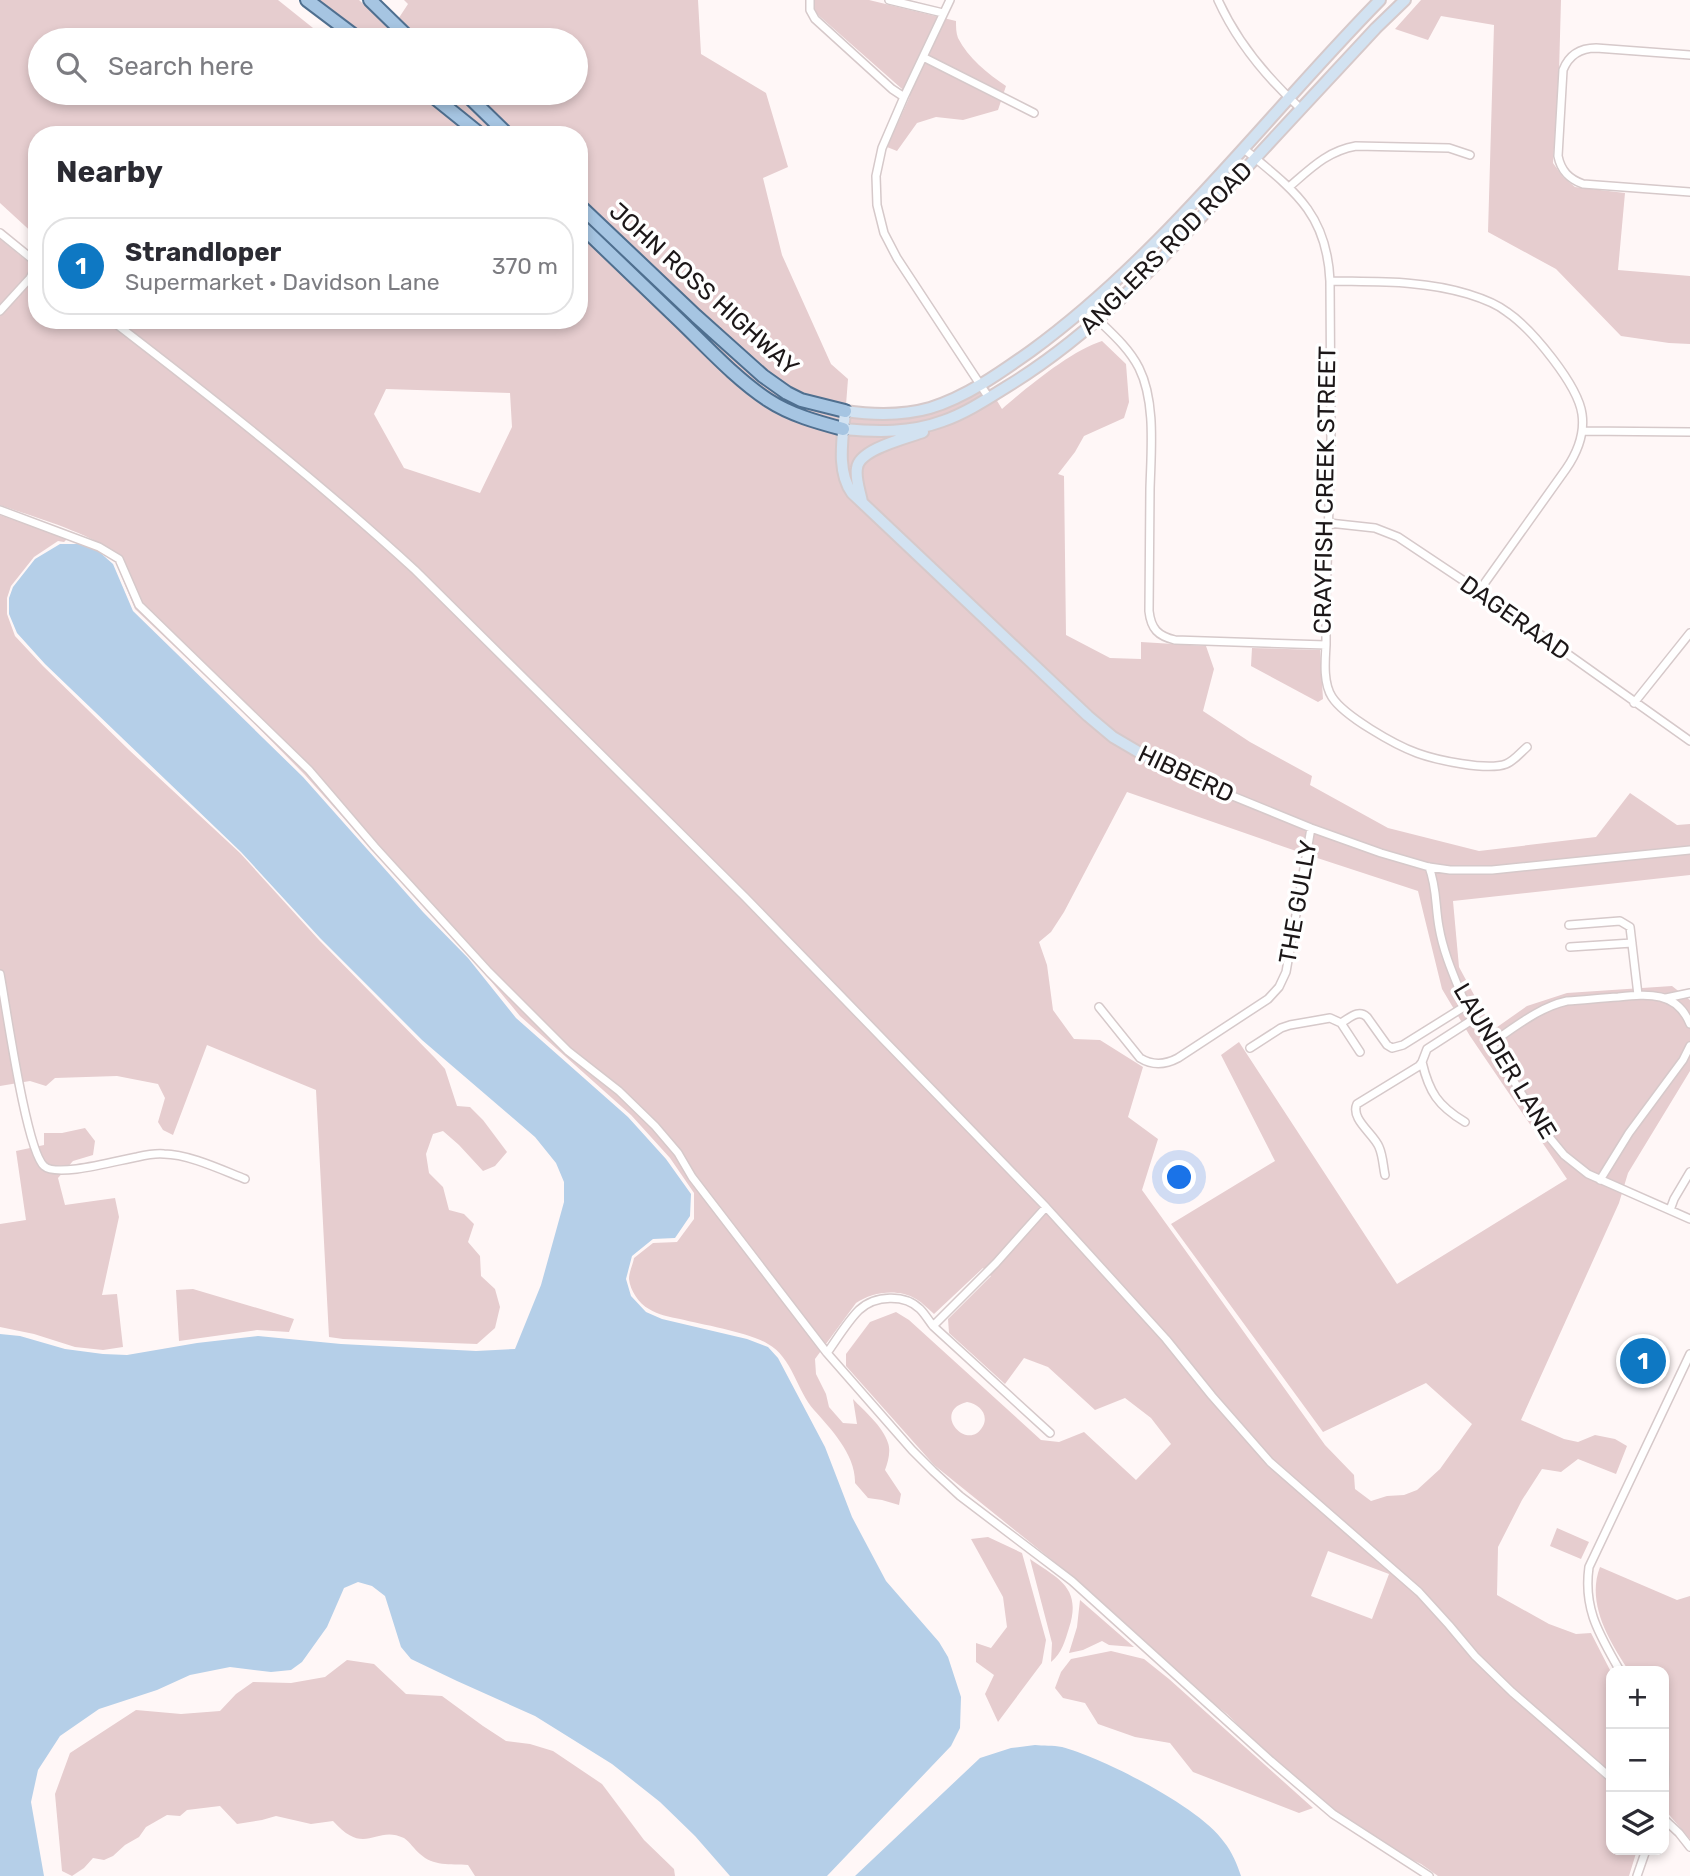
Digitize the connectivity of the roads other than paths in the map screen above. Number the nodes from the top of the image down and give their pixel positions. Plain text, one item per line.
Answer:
1 (307, 0) edge
2 (370, 0) edge
3 (810, 0) edge
4 (889, 0) edge
5 (950, 0) edge
6 (1218, 0) edge
7 (1380, 0) edge
8 (1405, 0) edge
9 (943, 13) junction
10 (344, 28) edge
11 (399, 28) edge
12 (1690, 55) edge
13 (923, 57) junction
14 (904, 97) junction
15 (1289, 98) junction
16 (444, 105) edge
17 (477, 105) edge
18 (1301, 109) junction
19 (1034, 113) dead end
20 (470, 126) edge
21 (499, 126) edge
22 (1243, 148) junction
23 (1470, 155) dead end
24 (1255, 158) junction
25 (1289, 187) junction
26 (1690, 192) edge
27 (588, 214) edge
28 (0, 233) edge
29 (588, 233) edge
30 (28, 256) edge
31 (28, 280) edge
32 (1330, 281) junction
33 (1086, 308) junction
34 (0, 311) edge
35 (1098, 320) junction
36 (123, 329) edge
37 (981, 384) junction
38 (989, 398) junction
39 (845, 411) junction
40 (941, 422) junction
41 (843, 429) junction
42 (1582, 431) junction
43 (1690, 432) edge
44 (862, 502) junction
45 (0, 510) edge
46 (1329, 523) junction
47 (1479, 591) junction
48 (1690, 633) edge
49 (1326, 645) junction
50 (1634, 703) junction
51 (1690, 741) edge
52 (1527, 747) dead end
53 (1147, 757) joint
54 (1311, 828) junction
55 (1690, 850) edge
56 (1429, 867) junction
57 (1569, 925) dead end
58 (1632, 943) junction
59 (1570, 947) dead end
60 (0, 974) edge
61 (1690, 993) edge
62 (1638, 995) junction
63 (1665, 998) junction
64 (1467, 1005) junction
65 (1099, 1007) dead end
66 (1475, 1018) junction
67 (1341, 1023) junction
68 (1690, 1024) edge
69 (1491, 1043) junction
70 (1690, 1046) edge
71 (1250, 1048) dead end
72 (1360, 1052) dead end
73 (1422, 1062) junction
74 (1465, 1122) dead end
75 (1690, 1172) edge
76 (1385, 1175) dead end
77 (245, 1179) dead end
78 (1600, 1180) junction
79 (1046, 1207) junction
80 (1670, 1210) junction
81 (1690, 1219) edge
82 (933, 1326) junction
83 (827, 1353) junction
84 (1689, 1359) edge
85 (1050, 1433) dead end
86 (1617, 1666) edge
87 (1606, 1774) edge
88 (1669, 1824) edge
89 (1690, 1847) edge
90 (1644, 1855) edge
91 (1429, 1876) edge
92 (1637, 1876) edge

1 - 10 main road
2 - 11 main road
3 - 14 street
4 - 9 street
5 - 9 street
6 - 15 street
7 - 15 street, ANGLERS ROD ROAD
8 - 18 street, ANGLERS ROD ROAD
9 - 13 street
12 - 26 street
13 - 14 street
13 - 19 street
14 - 37 street
15 - 18 street
15 - 22 street, ANGLERS ROD ROAD
16 - 20 main road
17 - 21 main road
18 - 24 street, ANGLERS ROD ROAD
22 - 24 street, CRAYFISH CREEK STREET
22 - 33 street, ANGLERS ROD ROAD
23 - 25 street
24 - 25 street, CRAYFISH CREEK STREET
24 - 35 street, ANGLERS ROD ROAD
25 - 32 street, CRAYFISH CREEK STREET
27 - 39 main road, JOHN ROSS HIGHWAY
28 - 30 street
29 - 41 main road, JOHN ROSS HIGHWAY
31 - 34 street
32 - 42 street
32 - 46 street, CRAYFISH CREEK STREET
33 - 35 street, CRAYFISH CREEK STREET
33 - 37 street, ANGLERS ROD ROAD
35 - 38 street, ANGLERS ROD ROAD
35 - 49 street, CRAYFISH CREEK STREET
36 - 79 street
37 - 38 street
37 - 39 street, ANGLERS ROD ROAD
38 - 40 street, ANGLERS ROD ROAD
39 - 41 street, HIBBERD
40 - 41 street, ANGLERS ROD ROAD
40 - 44 street
41 - 44 street, HIBBERD
42 - 43 street
42 - 47 street
44 - 53 street, HIBBERD
45 - 83 street
46 - 47 street, DAGERAAD
46 - 49 street, CRAYFISH CREEK STREET
47 - 50 street, DAGERAAD
48 - 50 street
49 - 52 street
50 - 51 street, DAGERAAD
53 - 54 street, HIBBERD
54 - 56 street, HIBBERD
54 - 65 street, THE GULLY
55 - 56 street, HIBBERD
56 - 64 street, LAUNDER LANE
57 - 58 street
58 - 59 street
58 - 62 street
60 - 77 street
61 - 63 street
62 - 63 street
62 - 69 street
63 - 68 street
64 - 66 street, LAUNDER LANE
64 - 67 street
66 - 69 street, LAUNDER LANE
66 - 73 street
67 - 71 street
67 - 72 street
69 - 78 street, LAUNDER LANE
70 - 78 street
73 - 74 street
73 - 76 street
75 - 80 street
78 - 80 street, LAUNDER LANE
79 - 82 street
79 - 87 street
80 - 81 street, LAUNDER LANE
82 - 83 street
82 - 85 street
83 - 91 street
84 - 86 street
88 - 89 street
90 - 92 street

